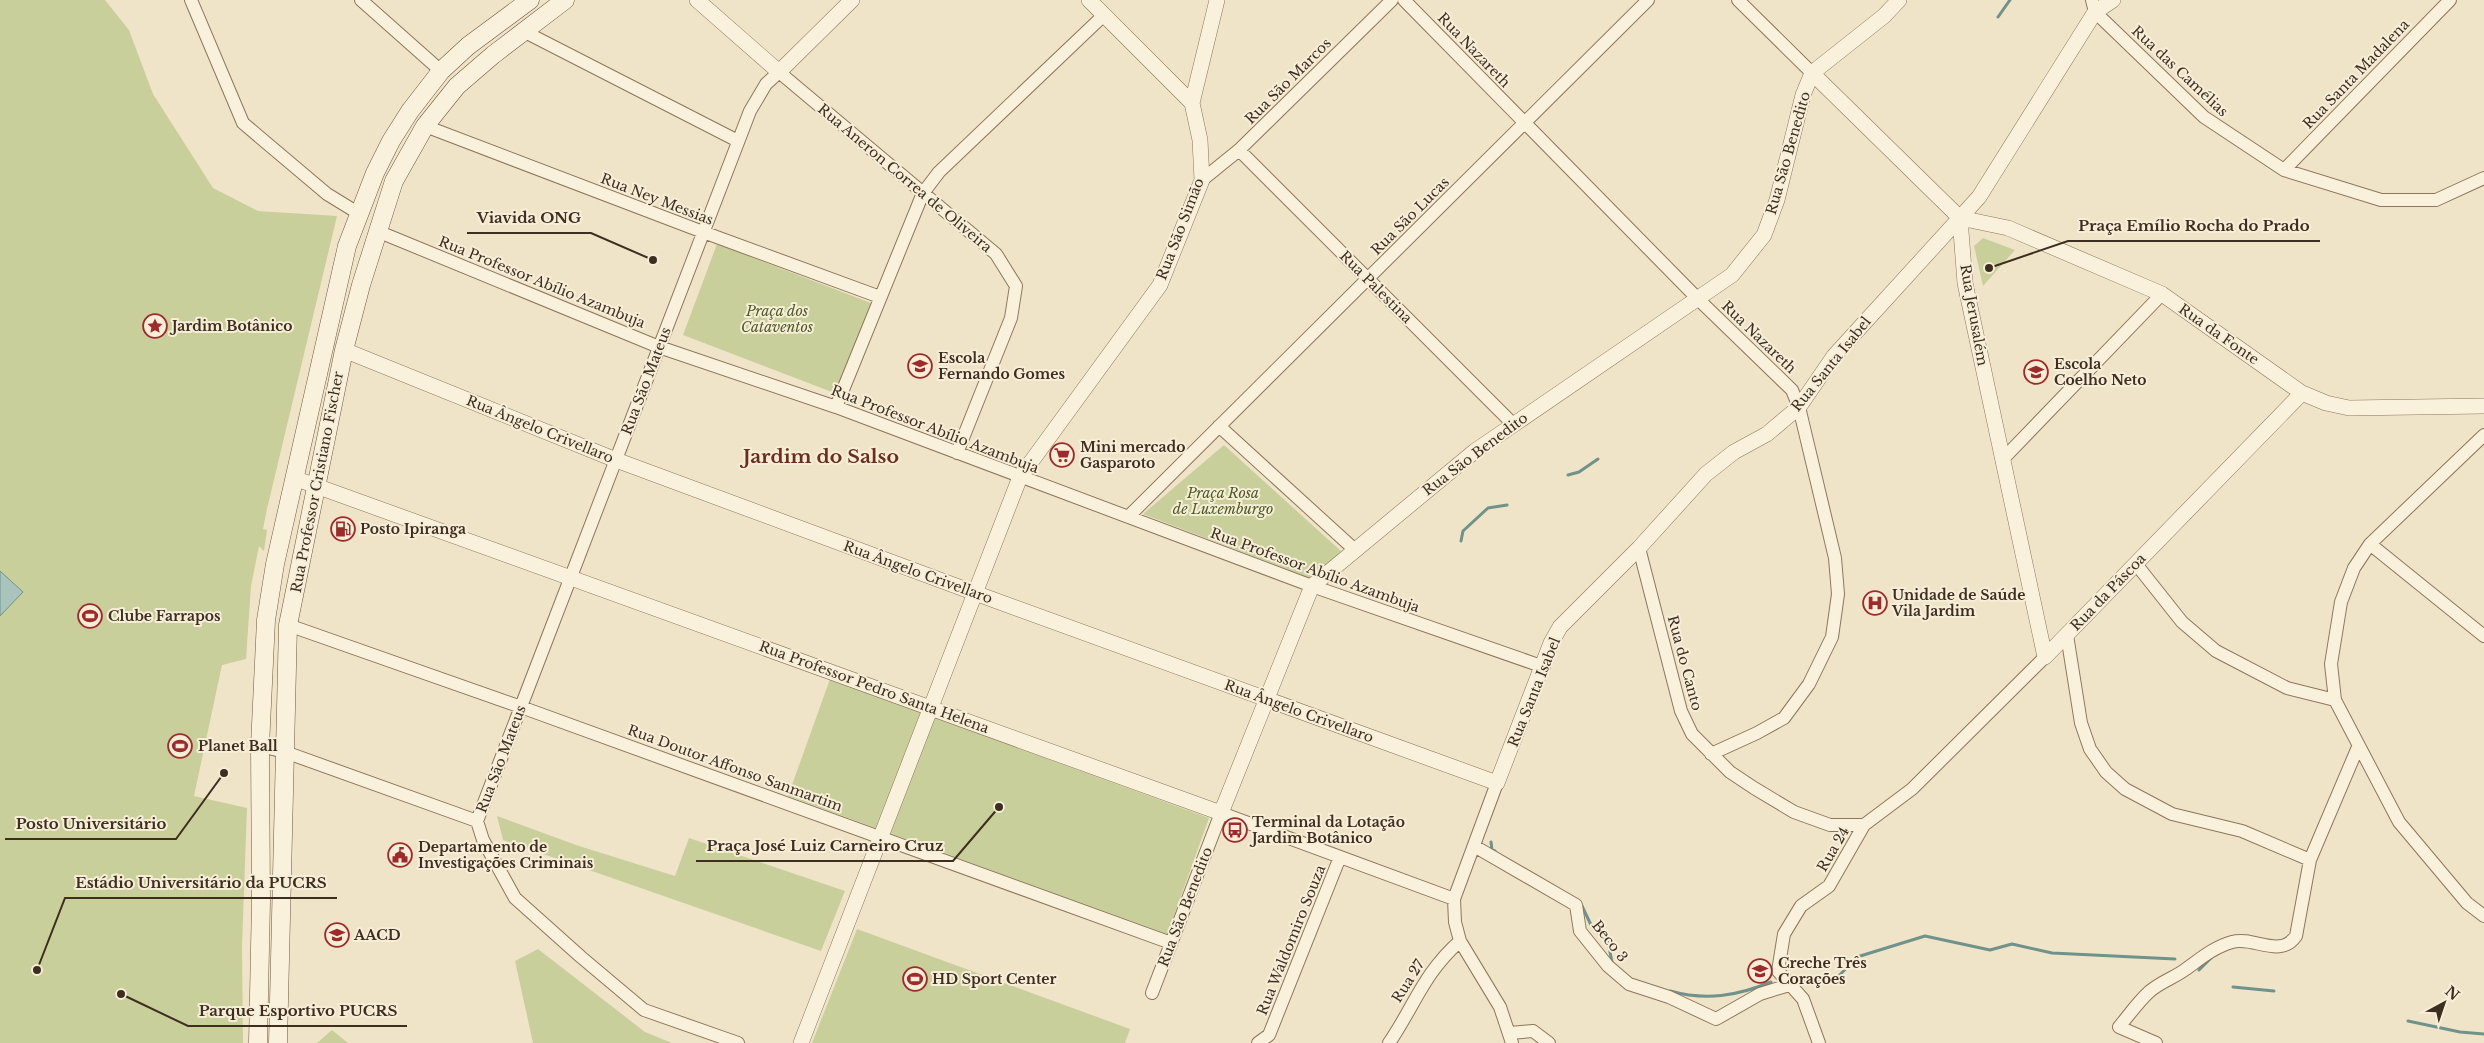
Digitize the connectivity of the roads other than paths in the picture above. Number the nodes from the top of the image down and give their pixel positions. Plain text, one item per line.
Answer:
1 (191, 0) edge
2 (361, 0) edge
3 (530, 0) edge
4 (536, 0) edge
5 (566, 0) edge
6 (697, 0) edge
7 (852, 0) edge
8 (1089, 0) edge
9 (1217, 0) edge
10 (1392, 0) edge
11 (1404, 0) edge
12 (1648, 0) edge
13 (1738, 0) edge
14 (1899, 0) edge
15 (2113, 0) edge
16 (2450, 0) edge
17 (2094, 6) edge
18 (548, 14) junction
19 (1104, 16) junction
20 (525, 32) junction
21 (441, 71) junction
22 (779, 72) junction
23 (1812, 73) junction
24 (1192, 103) junction
25 (1524, 123) junction
26 (425, 126) junction
27 (738, 142) junction
28 (1239, 150) junction
29 (2284, 170) junction
30 (2484, 178) edge
31 (1202, 180) junction
32 (923, 193) junction
33 (358, 213) junction
34 (1960, 218) junction
35 (376, 230) junction
36 (703, 232) junction
37 (1368, 279) junction
38 (2162, 294) junction
39 (880, 297) junction
40 (1699, 300) junction
41 (659, 346) junction
42 (344, 350) junction
43 (2302, 393) junction
44 (2484, 406) edge
45 (836, 407) junction
46 (1799, 407) junction
47 (1513, 424) junction
48 (1220, 426) junction
49 (2484, 435) edge
50 (957, 453) junction
51 (616, 460) junction
52 (2002, 460) junction
53 (1020, 477) junction
54 (294, 478) junction
55 (316, 486) junction
56 (1129, 516) junction
57 (2370, 544) junction
58 (1639, 548) junction
59 (1355, 550) junction
60 (2136, 564) junction
61 (570, 577) junction
62 (1312, 586) junction
63 (975, 593) junction
64 (288, 625) junction
65 (2067, 635) junction
66 (2484, 636) edge
67 (2044, 657) junction
68 (1544, 667) junction
69 (1265, 699) junction
70 (2335, 700) junction
71 (521, 707) junction
72 (930, 707) junction
73 (260, 746) junction
74 (2358, 747) junction
75 (285, 752) junction
76 (1712, 754) junction
77 (1497, 783) junction
78 (1222, 812) junction
79 (477, 821) junction
80 (1864, 825) junction
81 (261, 837) junction
82 (880, 837) junction
83 (283, 838) junction
84 (1474, 846) junction
85 (1340, 857) junction
86 (2310, 860) junction
87 (1454, 899) junction
88 (2484, 916) edge
89 (1460, 941) junction
90 (1171, 943) junction
91 (1789, 985) junction
92 (1152, 992) dead end
93 (1511, 1038) edge
94 (258, 1043) edge
95 (278, 1043) edge
96 (738, 1043) edge
97 (801, 1043) edge
98 (1258, 1043) edge
99 (1389, 1043) edge
100 (1549, 1043) edge
101 (1819, 1043) edge
102 (2156, 1043) edge

1 - 33 street
2 - 21 street
3 - 21 main road, Rua Professor Cristiano Fischer
4 - 18 main road
5 - 18 main road, Rua Professor Cristiano Fischer
6 - 22 street, Rua Aneron Correa de Oliveira
7 - 22 street, Rua São Mateus
8 - 19 street
9 - 24 street, Rua São Simão
10 - 28 street, Rua São Marcos
11 - 25 street, Rua Nazareth
12 - 25 street, Rua São Lucas
13 - 23 street
14 - 23 street, Rua São Benedito
15 - 17 street, Rua Santa Isabel
16 - 29 street, Rua Santa Madalena
17 - 29 street, Rua das Camélias
17 - 34 street, Rua Santa Isabel
18 - 20 main road, Rua Professor Cristiano Fischer
19 - 24 street
19 - 32 street
20 - 26 main road, Rua Professor Cristiano Fischer
20 - 27 street
21 - 33 main road, Rua Professor Cristiano Fischer
22 - 27 street, Rua São Mateus
22 - 32 street, Rua Aneron Correa de Oliveira
23 - 34 street
23 - 40 street, Rua São Benedito
24 - 31 street, Rua São Simão
25 - 37 street, Rua São Lucas
25 - 40 street, Rua Nazareth
26 - 35 main road, Rua Professor Cristiano Fischer
26 - 36 street, Rua Ney Messias
27 - 36 street, Rua São Mateus
28 - 31 street, Rua São Marcos
28 - 37 street, Rua Palestina
29 - 30 street, Rua das Camélias
31 - 53 street, Rua São Simão
32 - 39 street
32 - 50 street, Rua Aneron Correa de Oliveira
33 - 54 main road, Rua Professor Cristiano Fischer
34 - 38 street, Rua da Fonte
34 - 46 street, Rua Santa Isabel
34 - 52 street, Rua Jerusalém
35 - 41 street, Rua Professor Abílio Azambuja
35 - 42 main road, Rua Professor Cristiano Fischer
36 - 39 street, Rua Ney Messias
36 - 41 street, Rua São Mateus
37 - 47 street, Rua Palestina
37 - 48 street, Rua São Lucas
38 - 43 street, Rua da Fonte
38 - 52 street
39 - 45 street
40 - 46 street, Rua Nazareth
40 - 47 street, Rua São Benedito
41 - 45 street, Rua Professor Abílio Azambuja
41 - 51 street, Rua São Mateus
42 - 51 street, Rua Ângelo Crivellaro
42 - 55 main road, Rua Professor Cristiano Fischer
43 - 44 street, Rua da Fonte
43 - 60 street, Rua da Páscoa
45 - 50 street, Rua Professor Abílio Azambuja
46 - 58 street, Rua Santa Isabel
46 - 76 street, Rua Nazareth
47 - 59 street, Rua São Benedito
48 - 56 street, Rua São Lucas
48 - 59 street
49 - 57 street
50 - 53 street, Rua Professor Abílio Azambuja
51 - 61 street, Rua São Mateus
51 - 63 street, Rua Ângelo Crivellaro
52 - 67 street, Rua Jerusalém
53 - 56 street, Rua Professor Abílio Azambuja
53 - 63 street, Rua São Simão
54 - 55 street, Rua Professor Pedro Santa Helena
54 - 73 main road, Rua Professor Cristiano Fischer
55 - 61 street, Rua Professor Pedro Santa Helena
55 - 64 main road, Rua Professor Cristiano Fischer
56 - 62 street, Rua Professor Abílio Azambuja
57 - 66 street
57 - 70 street
58 - 68 street, Rua Santa Isabel
58 - 76 street, Rua do Canto
59 - 62 street, Rua São Benedito
60 - 65 street, Rua da Páscoa
60 - 70 street
61 - 71 street, Rua São Mateus
61 - 72 street, Rua Professor Pedro Santa Helena
62 - 68 street, Rua Professor Abílio Azambuja
62 - 69 street, Rua São Benedito
63 - 69 street, Rua Ângelo Crivellaro
63 - 72 street, Rua São Simão
64 - 71 street, Rua Doutor Affonso Sanmartim
64 - 75 main road, Rua Professor Cristiano Fischer
65 - 67 street, Rua da Páscoa
65 - 86 street
67 - 80 street, Rua da Páscoa
68 - 77 street, Rua Santa Isabel
69 - 77 street, Rua Ângelo Crivellaro
69 - 78 street, Rua São Benedito
70 - 74 street
71 - 79 street, Rua São Mateus
71 - 82 street, Rua Doutor Affonso Sanmartim
72 - 78 street, Rua Professor Pedro Santa Helena
72 - 82 street, Rua São Simão
73 - 75 street
73 - 81 main road, Rua Professor Cristiano Fischer
74 - 86 street
74 - 88 street
75 - 79 street
75 - 83 main road, Rua Professor Cristiano Fischer
76 - 80 street, Rua do Canto
77 - 84 street, Rua Santa Isabel
78 - 85 street, Rua Professor Pedro Santa Helena
78 - 90 street, Rua São Benedito
79 - 96 street
80 - 91 street, Rua 24
81 - 83 main road
81 - 94 main road, Rua Professor Cristiano Fischer
82 - 90 street, Rua Doutor Affonso Sanmartim
82 - 97 street, Rua São Simão
83 - 95 main road, Rua Professor Cristiano Fischer
84 - 87 street, Rua Santa Isabel
84 - 91 street, Beco 3
85 - 87 street, Rua Professor Pedro Santa Helena
85 - 98 street, Rua Waldomiro Souza
86 - 102 street
87 - 89 street
89 - 93 street
89 - 99 street, Rua 27
90 - 92 street, Rua São Benedito
91 - 101 street, Rua 24
93 - 100 street

